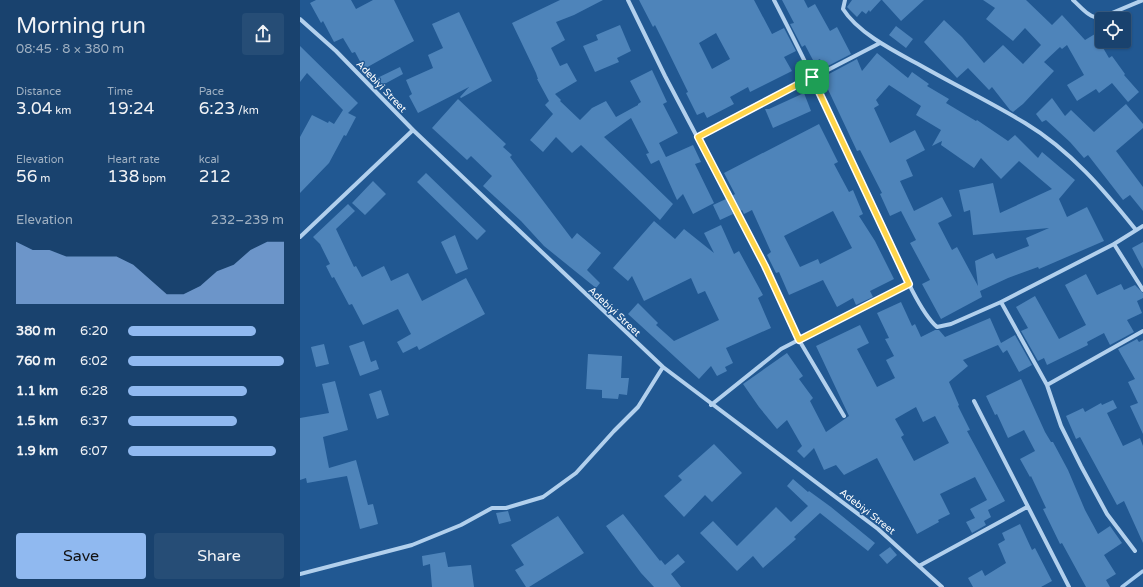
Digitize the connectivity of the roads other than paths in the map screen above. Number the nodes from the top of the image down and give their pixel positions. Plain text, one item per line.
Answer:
1 (628, 0) edge
2 (774, 0) edge
3 (845, 0) edge
4 (1073, 0) edge
5 (1143, 0) edge
6 (300, 19) edge
7 (880, 43) junction
8 (812, 77) junction
9 (414, 130) junction
10 (698, 137) junction
11 (1143, 226) edge
12 (1136, 230) junction
13 (300, 237) edge
14 (1114, 244) junction
15 (909, 284) junction
16 (1143, 290) edge
17 (1001, 302) junction
18 (1143, 331) edge
19 (799, 340) junction
20 (663, 367) junction
21 (1047, 385) junction
22 (974, 401) dead end
23 (711, 405) junction
24 (844, 416) dead end
25 (1027, 507) junction
26 (1135, 551) dead end
27 (919, 566) junction
28 (300, 574) edge
29 (942, 587) edge
30 (1069, 587) edge

1 - 10 street
2 - 8 street
3 - 7 street
4 - 5 street
6 - 9 street, Adebiyi Street
7 - 8 street
7 - 12 street
8 - 10 street
8 - 15 street
9 - 13 street
9 - 20 street, Adebiyi Street
10 - 19 street
11 - 12 street
12 - 14 street
14 - 16 street
14 - 17 street
15 - 17 street
15 - 19 street
17 - 21 street
18 - 21 street
19 - 23 street
19 - 24 street
20 - 23 street, Adebiyi Street
20 - 28 street
21 - 26 street
22 - 25 street
23 - 27 street, Adebiyi Street
25 - 27 street
25 - 30 street
27 - 29 street, Adebiyi Street

